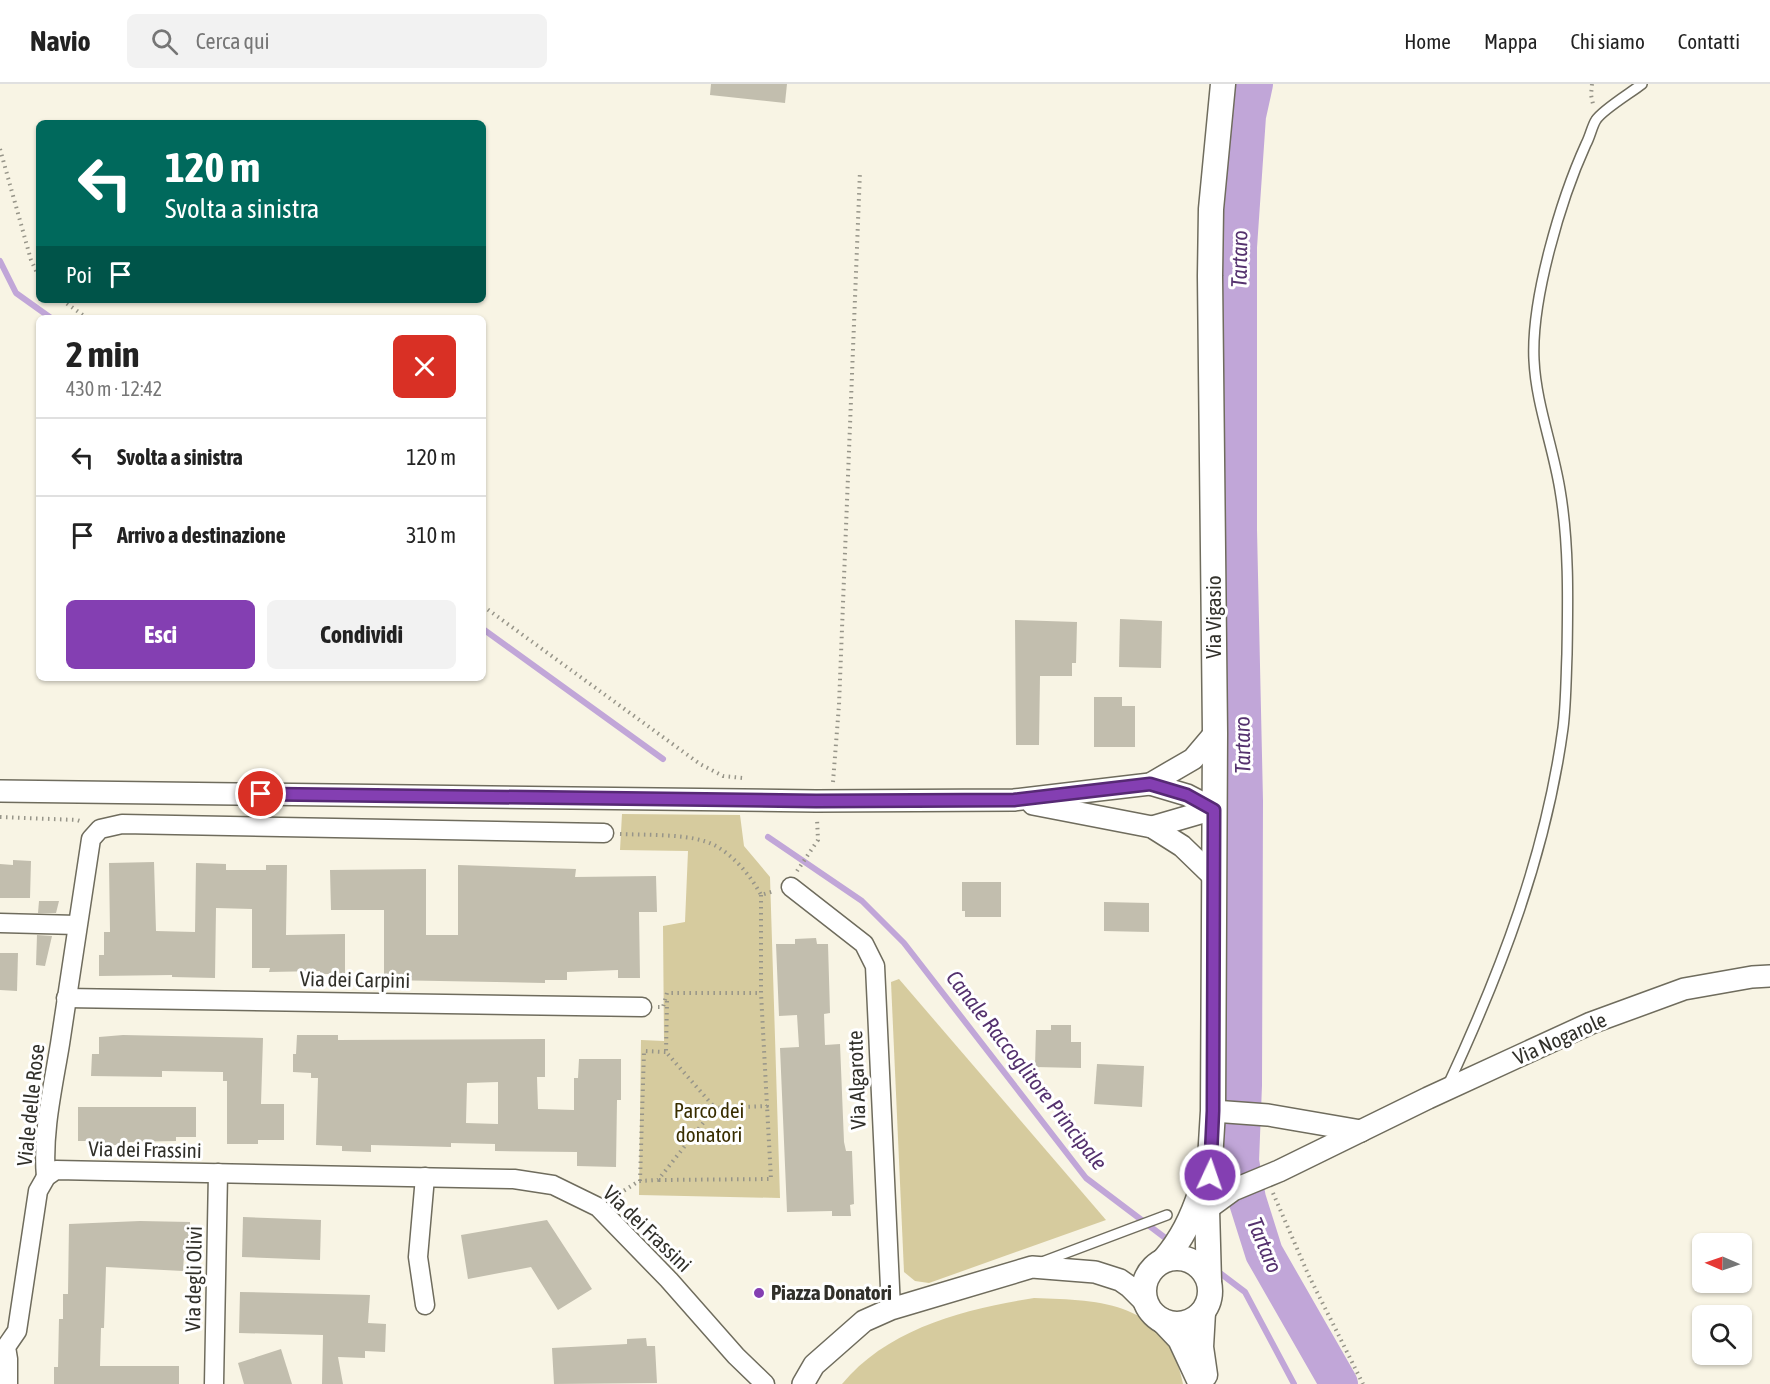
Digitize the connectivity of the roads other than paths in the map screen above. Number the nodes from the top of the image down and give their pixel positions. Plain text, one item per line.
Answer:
1 (1223, 84) edge
2 (1642, 84) edge
3 (1215, 733) junction
4 (1150, 784) junction
5 (0, 791) edge
6 (1014, 800) junction
7 (1214, 810) junction
8 (1152, 827) junction
9 (604, 833) road end
10 (1213, 876) junction
11 (794, 879) road end
12 (0, 923) edge
13 (77, 925) junction
14 (1770, 976) edge
15 (66, 998) junction
16 (642, 1007) road end
17 (1446, 1090) junction
18 (1219, 1111) junction
19 (1321, 1125) junction
20 (1361, 1131) junction
21 (1322, 1150) junction
22 (218, 1173) junction
23 (46, 1177) junction
24 (425, 1177) junction
25 (1205, 1198) junction
26 (1167, 1215) dead end
27 (1032, 1267) junction
28 (1152, 1277) junction
29 (1207, 1297) junction
30 (425, 1305) dead end
31 (891, 1309) junction
32 (1163, 1322) junction
33 (3, 1350) edge
34 (8, 1384) edge
35 (214, 1384) edge
36 (765, 1384) edge
37 (803, 1384) edge
38 (1201, 1384) edge
39 (1207, 1384) edge

1 - 3 main road, Via Vigasio
2 - 17 lane
3 - 4 street
3 - 7 main road, Via Vigasio
4 - 6 street
4 - 7 street
5 - 6 street
6 - 8 street
7 - 8 street
7 - 10 main road, Via Vigasio
8 - 10 street
9 - 13 street, Viale delle Rose
10 - 18 main road, Via Vigasio
11 - 31 street, Via Algarotte
12 - 13 street
13 - 15 street, Viale delle Rose
14 - 17 street, Via Nogarole
15 - 16 street, Via dei Carpini
15 - 23 street, Viale delle Rose
17 - 20 street, Via Nogarole
18 - 19 street
18 - 25 main road, Via Vigasio
19 - 20 street
19 - 21 street
20 - 21 street, Via Nogarole
21 - 25 street, Via Nogarole
22 - 23 street, Via dei Frassini
22 - 24 street, Via dei Frassini
22 - 35 street, Via degli Olivi
23 - 33 street, Viale delle Rose
24 - 30 street
24 - 36 street, Via dei Frassini
25 - 28 main road, Via Vigasio
25 - 29 main road, Via Vigasio
26 - 27 lane
27 - 28 street
27 - 31 street
28 - 29 main road
28 - 32 main road
29 - 32 main road
29 - 39 main road, Via Vigasio
31 - 37 street
32 - 38 main road
33 - 34 street, Viale delle Rose

